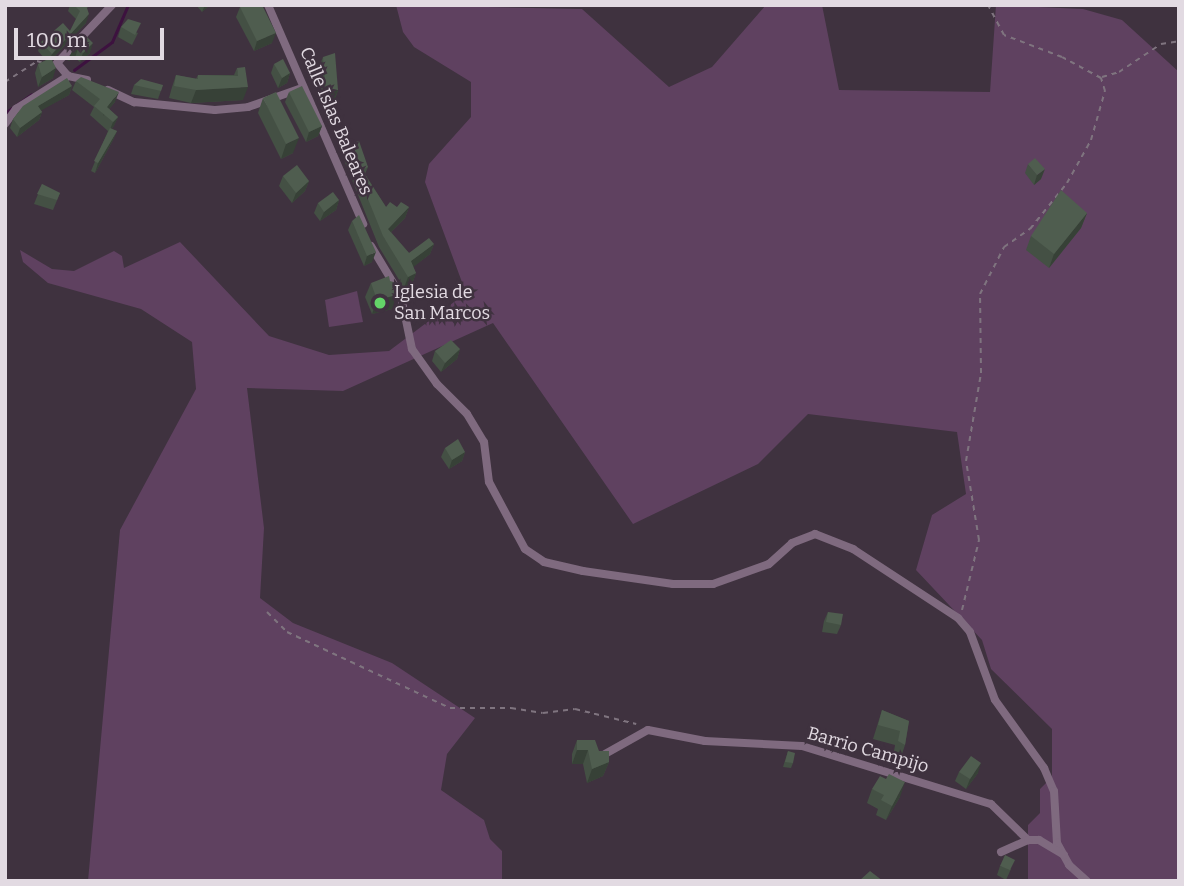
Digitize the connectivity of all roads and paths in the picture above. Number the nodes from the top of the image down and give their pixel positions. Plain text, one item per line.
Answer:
1 (112, 5) edge
2 (268, 5) edge
3 (988, 5) edge
4 (1179, 41) edge
5 (57, 63) junction
6 (68, 76) junction
7 (1101, 78) junction
8 (5, 82) edge
9 (306, 86) junction
10 (5, 124) edge
11 (267, 612) dead end
12 (958, 618) junction
13 (648, 730) junction
14 (606, 754) edge
15 (1028, 839) junction
16 (1001, 852) dead end
17 (1064, 855) junction
18 (1087, 881) edge

1 - 5 street
2 - 9 street, Calle Islas Baleares
3 - 7 path
4 - 7 path
5 - 6 street
5 - 8 path
6 - 9 street
6 - 10 street
7 - 12 path
9 - 12 street, Calle Islas Baleares
11 - 13 path
12 - 17 street
13 - 14 street
13 - 15 street, Barrio Campijo
15 - 16 street
15 - 17 street, Barrio Campijo
17 - 18 street

